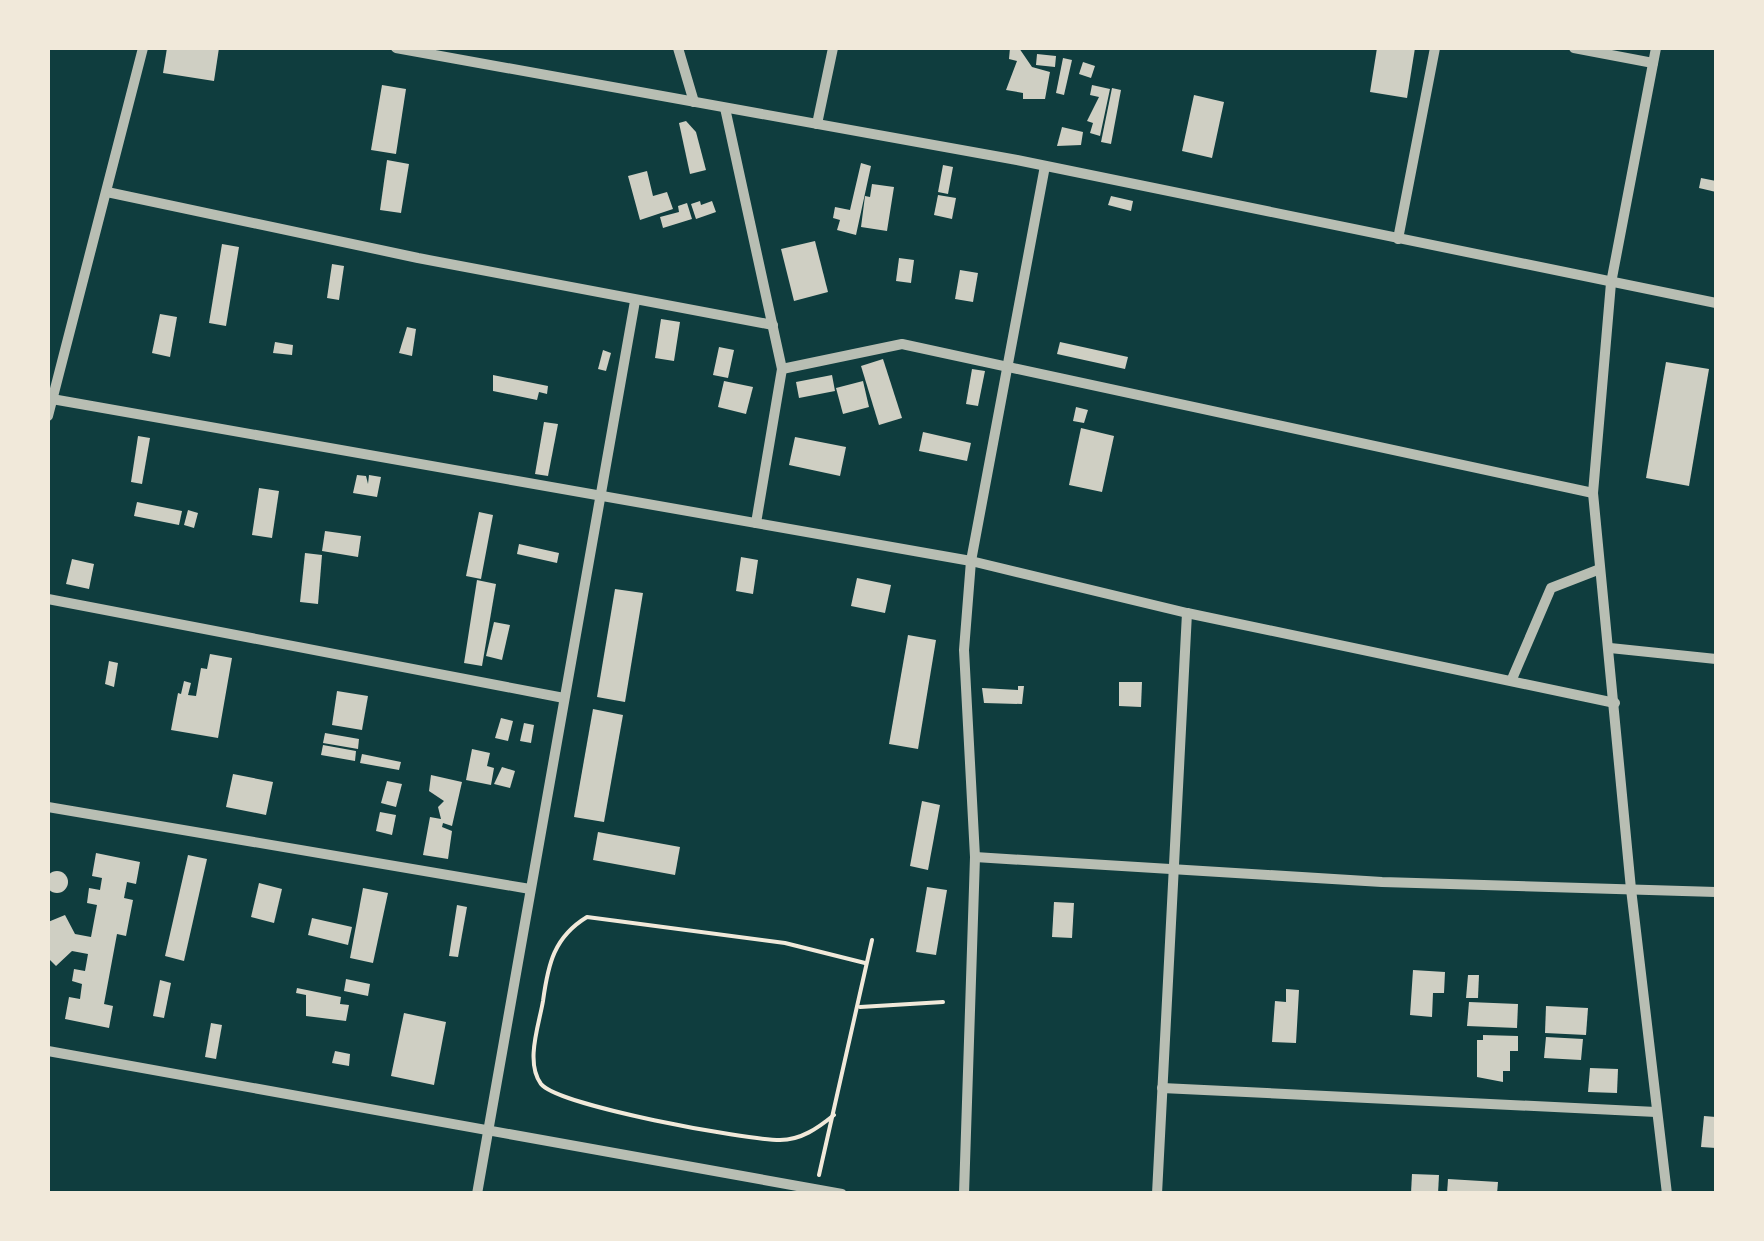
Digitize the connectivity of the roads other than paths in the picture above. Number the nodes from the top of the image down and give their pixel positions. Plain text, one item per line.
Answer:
1 (143, 48) edge
2 (396, 48) edge
3 (459, 48) edge
4 (678, 48) edge
5 (833, 48) edge
6 (1435, 48) edge
7 (1574, 48) edge
8 (1656, 48) edge
9 (462, 60) junction
10 (1653, 63) junction
11 (694, 102) junction
12 (725, 108) junction
13 (817, 124) junction
14 (1045, 166) junction
15 (107, 192) junction
16 (1398, 239) junction
17 (1611, 283) junction
18 (635, 301) junction
19 (1716, 303) edge
20 (773, 326) junction
21 (1007, 364) junction
22 (782, 369) junction
23 (52, 399) junction
24 (48, 416) edge
25 (1593, 493) junction
26 (604, 495) junction
27 (756, 523) junction
28 (971, 561) junction
29 (1600, 569) junction
30 (48, 599) edge
31 (1187, 613) junction
32 (1610, 648) junction
33 (1716, 659) edge
34 (1512, 679) junction
35 (564, 698) junction
36 (1614, 703) junction
37 (48, 807) edge
38 (975, 857) junction
39 (1174, 870) junction
40 (1631, 889) junction
41 (530, 890) junction
42 (1716, 892) edge
43 (48, 1051) edge
44 (1162, 1088) junction
45 (1656, 1112) junction
46 (489, 1128) junction
47 (477, 1194) edge
48 (842, 1194) edge
49 (964, 1194) edge
50 (1157, 1194) edge
51 (1668, 1194) edge

1 - 15 street
2 - 9 street
3 - 9 street
4 - 11 street
5 - 13 street
6 - 16 street
7 - 10 street
8 - 10 street
9 - 11 street
10 - 17 street
11 - 12 street
12 - 13 street
12 - 20 street
13 - 14 street
14 - 16 street
14 - 21 street
15 - 18 street
15 - 23 street
16 - 17 street
17 - 19 street
17 - 25 street
18 - 20 street
18 - 26 street
20 - 22 street
21 - 22 street
21 - 25 street
21 - 28 street
22 - 27 street
23 - 24 street
23 - 26 street
25 - 29 street
26 - 27 street
26 - 35 street
27 - 28 street
28 - 31 street
28 - 38 street
29 - 32 street
29 - 34 street
30 - 35 street
31 - 34 street
31 - 39 street
32 - 33 street
32 - 36 street
34 - 36 street
35 - 41 street
36 - 40 street
37 - 41 street
38 - 39 street
38 - 49 street
39 - 40 street
39 - 44 street
40 - 42 street
40 - 45 street
41 - 46 street
43 - 46 street
44 - 45 street
44 - 50 street
45 - 51 street
46 - 47 street
46 - 48 street

